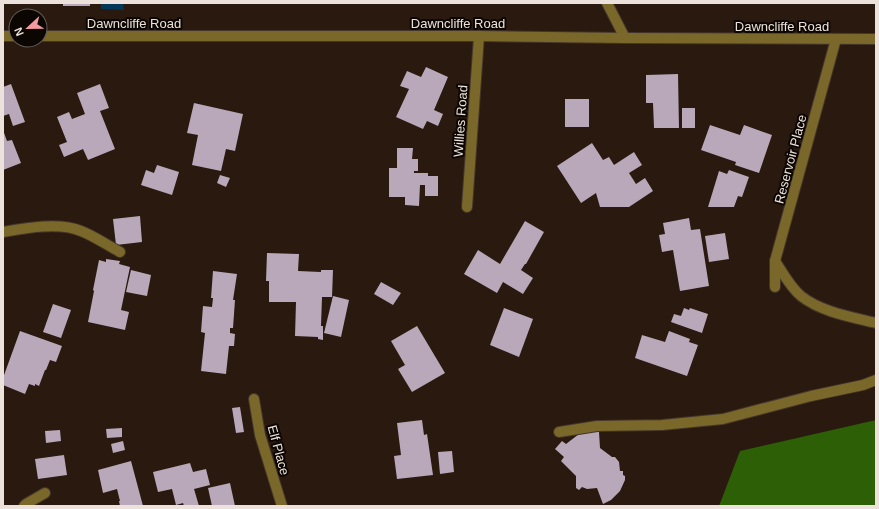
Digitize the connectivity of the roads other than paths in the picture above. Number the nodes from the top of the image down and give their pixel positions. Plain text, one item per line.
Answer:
1 (607, 3) edge
2 (48, 36) edge
3 (479, 36) junction
4 (624, 38) junction
5 (836, 39) junction
6 (876, 39) edge
7 (467, 207) dead end
8 (3, 232) edge
9 (120, 252) dead end
10 (775, 262) junction
11 (775, 288) dead end
12 (876, 323) edge
13 (876, 380) edge
14 (254, 399) dead end
15 (559, 432) dead end
16 (45, 493) dead end
17 (24, 506) edge
18 (282, 506) edge

1 - 4 street
2 - 3 street, Dawncliffe Road
3 - 4 street, Dawncliffe Road
3 - 7 street, Willies Road
4 - 5 street, Dawncliffe Road
5 - 6 street, Dawncliffe Road
5 - 10 street, Reservoir Place
8 - 9 street
10 - 11 street, Reservoir Place
10 - 12 street
13 - 15 street
14 - 18 street, Elf Place
16 - 17 street

